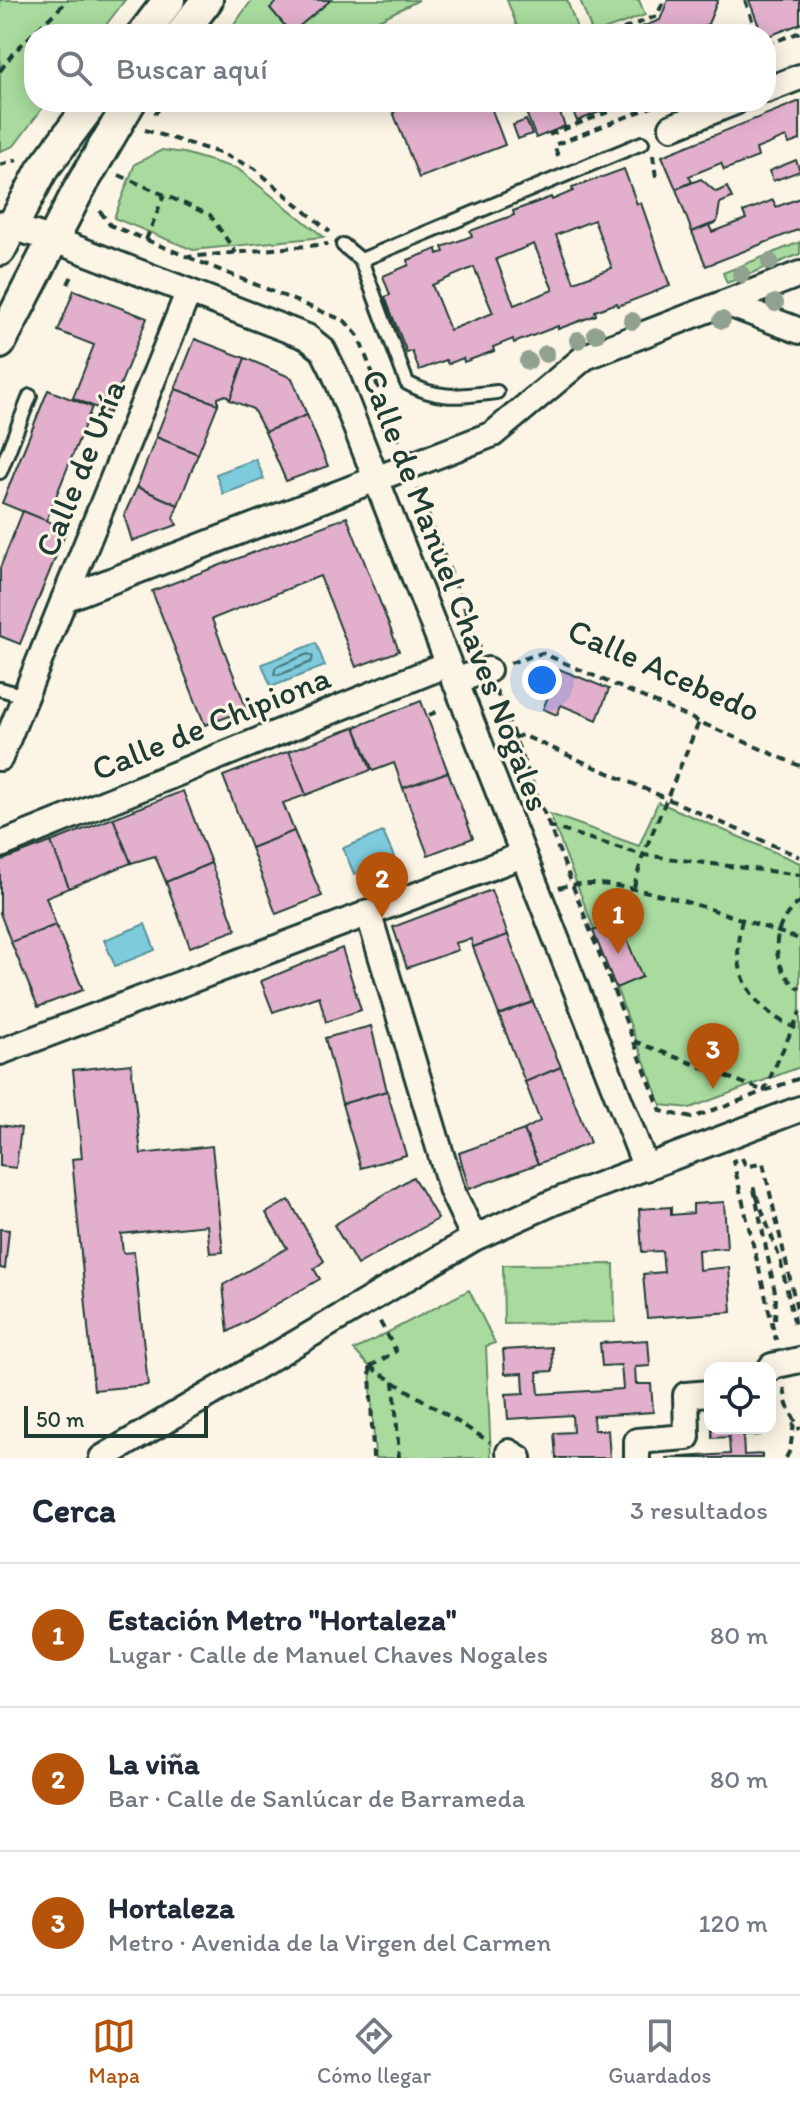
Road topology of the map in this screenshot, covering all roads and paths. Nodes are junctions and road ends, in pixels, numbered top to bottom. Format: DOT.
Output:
graph roads {
  1 [pos="68,0"];
  2 [pos="169,0"];
  3 [pos="207,0"];
  4 [pos="664,0"];
  5 [pos="745,0"];
  6 [pos="43,24"];
  7 [pos="151,24"];
  8 [pos="189,24"];
  9 [pos="636,24"];
  10 [pos="753,24"];
  11 [pos="800,32"];
  12 [pos="776,41"];
  13 [pos="24,42"];
  14 [pos="0,71"];
  15 [pos="800,77"];
  16 [pos="776,86"];
  17 [pos="86,112"];
  18 [pos="124,112"];
  19 [pos="126,112"];
  20 [pos="608,112"];
  21 [pos="638,112"];
  22 [pos="716,112"];
  23 [pos="549,135"];
  24 [pos="668,138"];
  25 [pos="642,143"];
  26 [pos="558,156"];
  27 [pos="119,175"];
  28 [pos="656,178"];
  29 [pos="164,195"];
  30 [pos="100,211"];
  31 [pos="4,233"];
  32 [pos="52,239"];
  33 [pos="146,240"];
  34 [pos="326,244"];
  35 [pos="343,245"];
  36 [pos="236,253"];
  37 [pos="361,260"];
  38 [pos="800,274"];
  39 [pos="188,293"];
  40 [pos="726,303"];
  41 [pos="800,331"];
  42 [pos="0,343"];
  43 [pos="497,392"];
  44 [pos="30,396"];
  45 [pos="0,472"];
  46 [pos="375,480"];
  47 [pos="64,599"];
  48 [pos="488,670"];
  49 [pos="451,672"];
  50 [pos="0,689"];
  51 [pos="25,696"];
  52 [pos="699,722"];
  53 [pos="514,738"];
  54 [pos="0,758"];
  55 [pos="800,766"];
  56 [pos="667,798"];
  57 [pos="547,826"];
  58 [pos="0,845"];
  59 [pos="523,855"];
  60 [pos="643,855"];
  61 [pos="800,857"];
  62 [pos="800,875"];
  63 [pos="634,887"];
  64 [pos="538,896"];
  65 [pos="800,902"];
  66 [pos="368,912"];
  67 [pos="742,920"];
  68 [pos="777,932"];
  69 [pos="800,939"];
  70 [pos="800,989"];
  71 [pos="800,1012"];
  72 [pos="792,1027"];
  73 [pos="800,1030"];
  74 [pos="632,1040"];
  75 [pos="0,1052"];
  76 [pos="800,1078"];
  77 [pos="764,1091"];
  78 [pos="800,1109"];
  79 [pos="734,1134"];
  80 [pos="742,1158"];
  81 [pos="733,1161"];
  82 [pos="646,1168"];
  83 [pos="474,1238"];
  84 [pos="368,1300"];
  85 [pos="800,1322"];
  86 [pos="800,1360"];
  87 [pos="776,1365"];
  88 [pos="370,1367"];
  89 [pos="393,1380"];
  90 [pos="704,1394"];
  91 [pos="794,1421"];
  92 [pos="485,1439"];
  93 [pos="102,1458"];
  94 [pos="373,1458"];
  95 [pos="399,1458"];
  96 [pos="637,1458"];
  97 [pos="786,1458"];
  1 -- 6 [label="path"];
  2 -- 7 [label="street"];
  3 -- 8 [label="street"];
  4 -- 9 [label="path"];
  5 -- 10 [label="path"];
  11 -- 12 [label="path"];
  13 -- 14 [label="path"];
  15 -- 16 [label="street"];
  17 -- 31 [label="street"];
  18 -- 32 [label="street"];
  19 -- 35 [label="path"];
  20 -- 23 [label="path"];
  21 -- 26 [label="path"];
  22 -- 24 [label="street"];
  24 -- 28 [label="path"];
  25 -- 37 [label="lane"];
  27 -- 29 [label="path"];
  29 -- 33 [label="path"];
  29 -- 36 [label="path"];
  30 -- 33 [label="path"];
  31 -- 32 [label="street, Calle de Manuel Chaves Nogales"];
  32 -- 39 [label="street, Calle de Manuel Chaves Nogales"];
  32 -- 42 [label="street"];
  33 -- 36 [label="path"];
  34 -- 36 [label="path"];
  35 -- 37 [label="lane"];
  37 -- 43 [label="lane"];
  38 -- 40 [label="street"];
  39 -- 46 [label="street, Calle de Manuel Chaves Nogales"];
  39 -- 47 [label="street, Calle de Uría"];
  40 -- 41 [label="street"];
  40 -- 46 [label="street"];
  44 -- 45 [label="lane"];
  46 -- 47 [label="street"];
  46 -- 49 [label="street, Calle de Manuel Chaves Nogales"];
  47 -- 51 [label="street, Calle de Uría"];
  48 -- 49 [label="street"];
  48 -- 52 [label="path, Calle Acebedo"];
  49 -- 58 [label="street, Calle de Chipiona"];
  49 -- 59 [label="street, Calle de Manuel Chaves Nogales"];
  50 -- 51 [label="lane"];
  51 -- 54 [label="street, Calle de Uría"];
  52 -- 55 [label="path, Calle Acebedo"];
  52 -- 56 [label="path"];
  53 -- 56 [label="path"];
  56 -- 60 [label="path"];
  56 -- 61 [label="path"];
  57 -- 60 [label="path"];
  59 -- 64 [label="street, Calle de Manuel Chaves Nogales"];
  59 -- 66 [label="street"];
  60 -- 62 [label="path"];
  60 -- 63 [label="path"];
  63 -- 64 [label="path"];
  63 -- 67 [label="path"];
  64 -- 82 [label="street, Calle de Manuel Chaves Nogales"];
  65 -- 68 [label="path"];
  66 -- 75 [label="street"];
  66 -- 83 [label="street"];
  67 -- 68 [label="path"];
  67 -- 72 [label="path"];
  68 -- 69 [label="path"];
  68 -- 70 [label="path"];
  71 -- 72 [label="path"];
  72 -- 73 [label="path"];
  72 -- 77 [label="path"];
  74 -- 77 [label="path"];
  76 -- 77 [label="path"];
  77 -- 79 [label="path"];
  78 -- 79 [label="street"];
  79 -- 82 [label="street"];
  80 -- 85 [label="path"];
  81 -- 85 [label="path"];
  82 -- 83 [label="street"];
  83 -- 84 [label="street"];
  84 -- 88 [label="path"];
  84 -- 93 [label="street"];
  86 -- 87 [label="street"];
  88 -- 89 [label="path"];
  88 -- 94 [label="path"];
  89 -- 92 [label="path"];
  89 -- 95 [label="path"];
  90 -- 96 [label="street"];
  91 -- 97 [label="path"];
}
